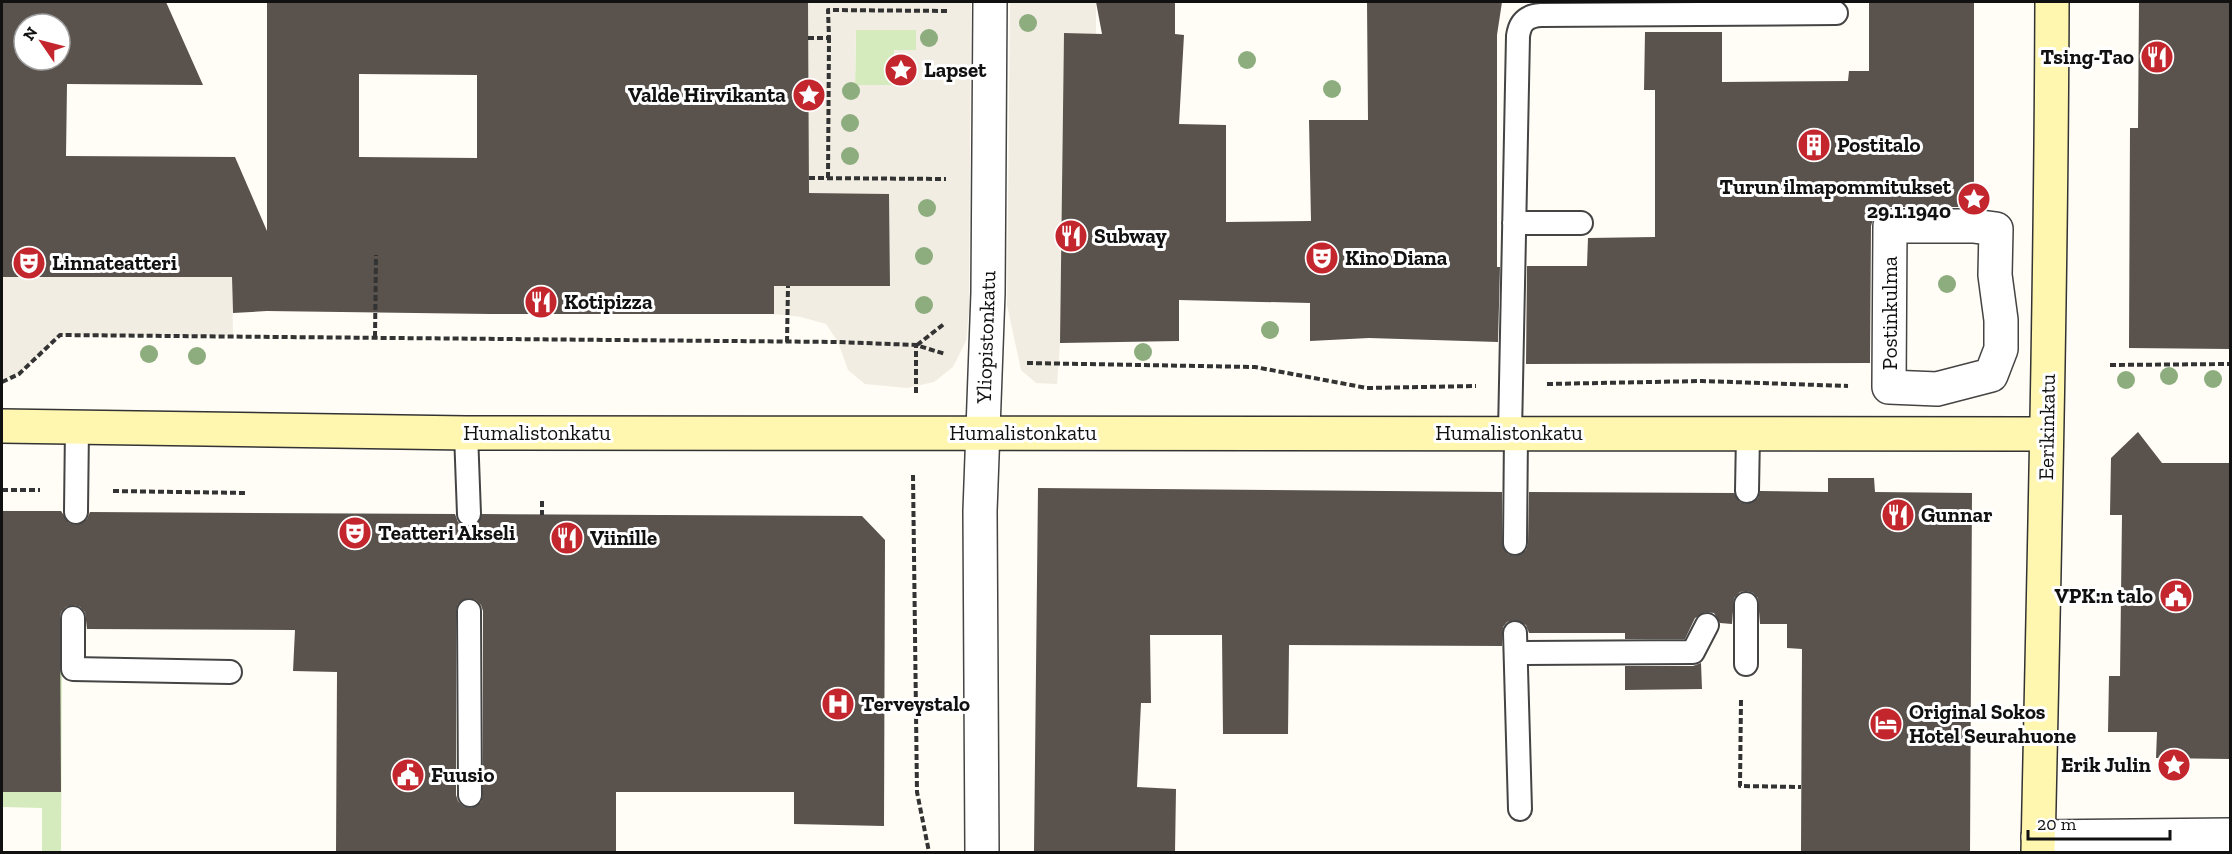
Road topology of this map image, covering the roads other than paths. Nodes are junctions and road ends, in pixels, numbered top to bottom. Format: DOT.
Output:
graph roads {
  1 [pos="990,2"];
  2 [pos="2052,2"];
  3 [pos="1836,13"];
  4 [pos="1514,223"];
  5 [pos="1581,223"];
  6 [pos="1973,226"];
  7 [pos="2,426"];
  8 [pos="77,427"];
  9 [pos="466,433"];
  10 [pos="983,433"];
  11 [pos="1513,433"];
  12 [pos="1748,434"];
  13 [pos="2046,434"];
  14 [pos="1747,491"];
  15 [pos="76,501"];
  16 [pos="469,514"];
  17 [pos="1515,543"];
  18 [pos="1746,604"];
  19 [pos="469,611"];
  20 [pos="73,618"];
  21 [pos="1707,625"];
  22 [pos="1746,664"];
  23 [pos="231,672"];
  24 [pos="470,795"];
  25 [pos="1520,809"];
  26 [pos="2230,835"];
  27 [pos="2038,844"];
  28 [pos="982,852"];
  1 -- 10 [label="street, Yliopistonkatu"];
  2 -- 13 [label="street, Eerikinkatu"];
  3 -- 4 [label="lane"];
  4 -- 5 [label="lane"];
  4 -- 11 [label="lane"];
  6 -- 6 [label="street, Postinkulma"];
  7 -- 8 [label="street, Humalistonkatu"];
  8 -- 9 [label="street, Humalistonkatu"];
  8 -- 15 [label="lane"];
  9 -- 10 [label="street, Humalistonkatu"];
  9 -- 16 [label="lane"];
  10 -- 11 [label="street, Humalistonkatu"];
  10 -- 28 [label="street, Yliopistonkatu"];
  11 -- 12 [label="street, Humalistonkatu"];
  11 -- 17 [label="lane"];
  12 -- 13 [label="street, Humalistonkatu"];
  12 -- 14 [label="lane"];
  13 -- 27 [label="street, Eerikinkatu"];
  18 -- 22 [label="lane"];
  19 -- 24 [label="lane"];
  20 -- 23 [label="lane"];
  21 -- 25 [label="lane"];
  26 -- 27 [label="street"];
}
